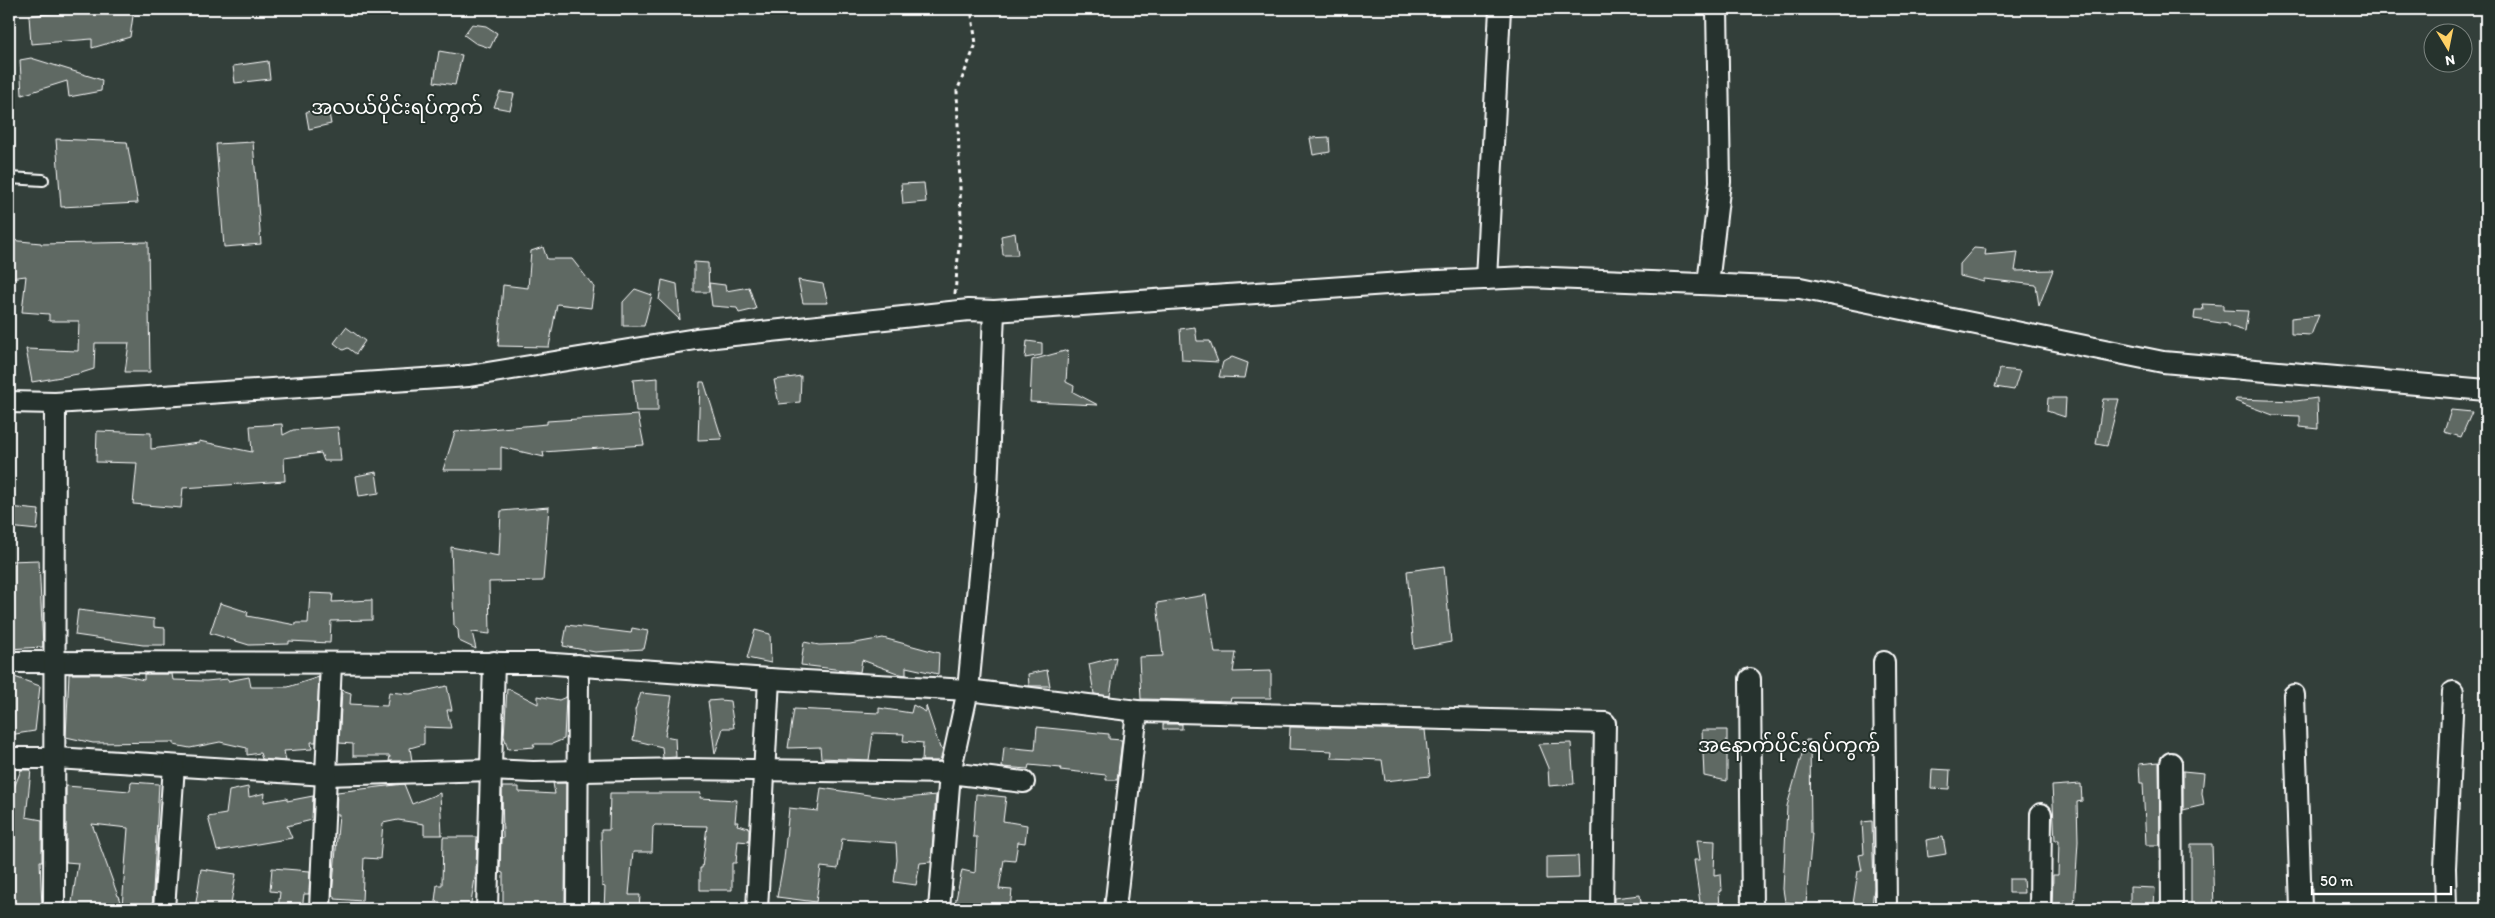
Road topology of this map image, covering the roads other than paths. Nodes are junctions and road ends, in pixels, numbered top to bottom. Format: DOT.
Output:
graph roads {
  1 [pos="1500,9"];
  2 [pos="1717,9"];
  3 [pos="9,178"];
  4 [pos="43,180"];
  5 [pos="1486,279"];
  6 [pos="1708,284"];
  7 [pos="994,311"];
  8 [pos="2486,390"];
  9 [pos="9,402"];
  10 [pos="55,403"];
  11 [pos="9,662"];
  12 [pos="494,662"];
  13 [pos="1884,662"];
  14 [pos="56,663"];
  15 [pos="331,663"];
  16 [pos="578,665"];
  17 [pos="768,679"];
  18 [pos="1750,679"];
  19 [pos="968,690"];
  20 [pos="2453,692"];
  21 [pos="2294,695"];
  22 [pos="1137,711"];
  23 [pos="9,758"];
  24 [pos="56,758"];
  25 [pos="2171,763"];
  26 [pos="174,766"];
  27 [pos="491,770"];
  28 [pos="577,771"];
  29 [pos="764,771"];
  30 [pos="950,773"];
  31 [pos="326,775"];
  32 [pos="1024,782"];
  33 [pos="2041,814"];
  34 [pos="54,909"];
  35 [pos="164,909"];
  36 [pos="320,909"];
  37 [pos="487,909"];
  38 [pos="577,909"];
  39 [pos="757,909"];
  40 [pos="939,909"];
  41 [pos="1115,909"];
  42 [pos="1602,909"];
  43 [pos="1752,909"];
  44 [pos="1886,909"];
  45 [pos="2040,909"];
  46 [pos="2172,909"];
  47 [pos="2301,909"];
  48 [pos="2446,909"];
  1 -- 5 [label="street"];
  2 -- 6 [label="street"];
  3 -- 4 [label="lane"];
  5 -- 6 [label="street"];
  5 -- 7 [label="street"];
  6 -- 8 [label="street"];
  7 -- 10 [label="street"];
  7 -- 19 [label="street"];
  9 -- 10 [label="street"];
  10 -- 14 [label="street"];
  11 -- 14 [label="street"];
  12 -- 15 [label="street"];
  12 -- 16 [label="street"];
  12 -- 27 [label="street"];
  13 -- 44 [label="street"];
  14 -- 15 [label="street"];
  14 -- 24 [label="street"];
  15 -- 31 [label="street"];
  16 -- 17 [label="street"];
  16 -- 28 [label="street"];
  17 -- 19 [label="street"];
  17 -- 29 [label="street"];
  18 -- 43 [label="street"];
  19 -- 22 [label="street"];
  19 -- 30 [label="street"];
  20 -- 48 [label="street"];
  21 -- 47 [label="street"];
  22 -- 41 [label="street"];
  22 -- 42 [label="street"];
  23 -- 24 [label="street"];
  24 -- 26 [label="street"];
  24 -- 34 [label="street"];
  25 -- 46 [label="street"];
  26 -- 31 [label="street"];
  26 -- 35 [label="street"];
  27 -- 28 [label="street"];
  27 -- 31 [label="street"];
  27 -- 37 [label="street"];
  28 -- 29 [label="street"];
  28 -- 38 [label="street"];
  29 -- 30 [label="street"];
  29 -- 39 [label="street"];
  30 -- 32 [label="street"];
  30 -- 40 [label="street"];
  31 -- 36 [label="street"];
  33 -- 45 [label="street"];
}
